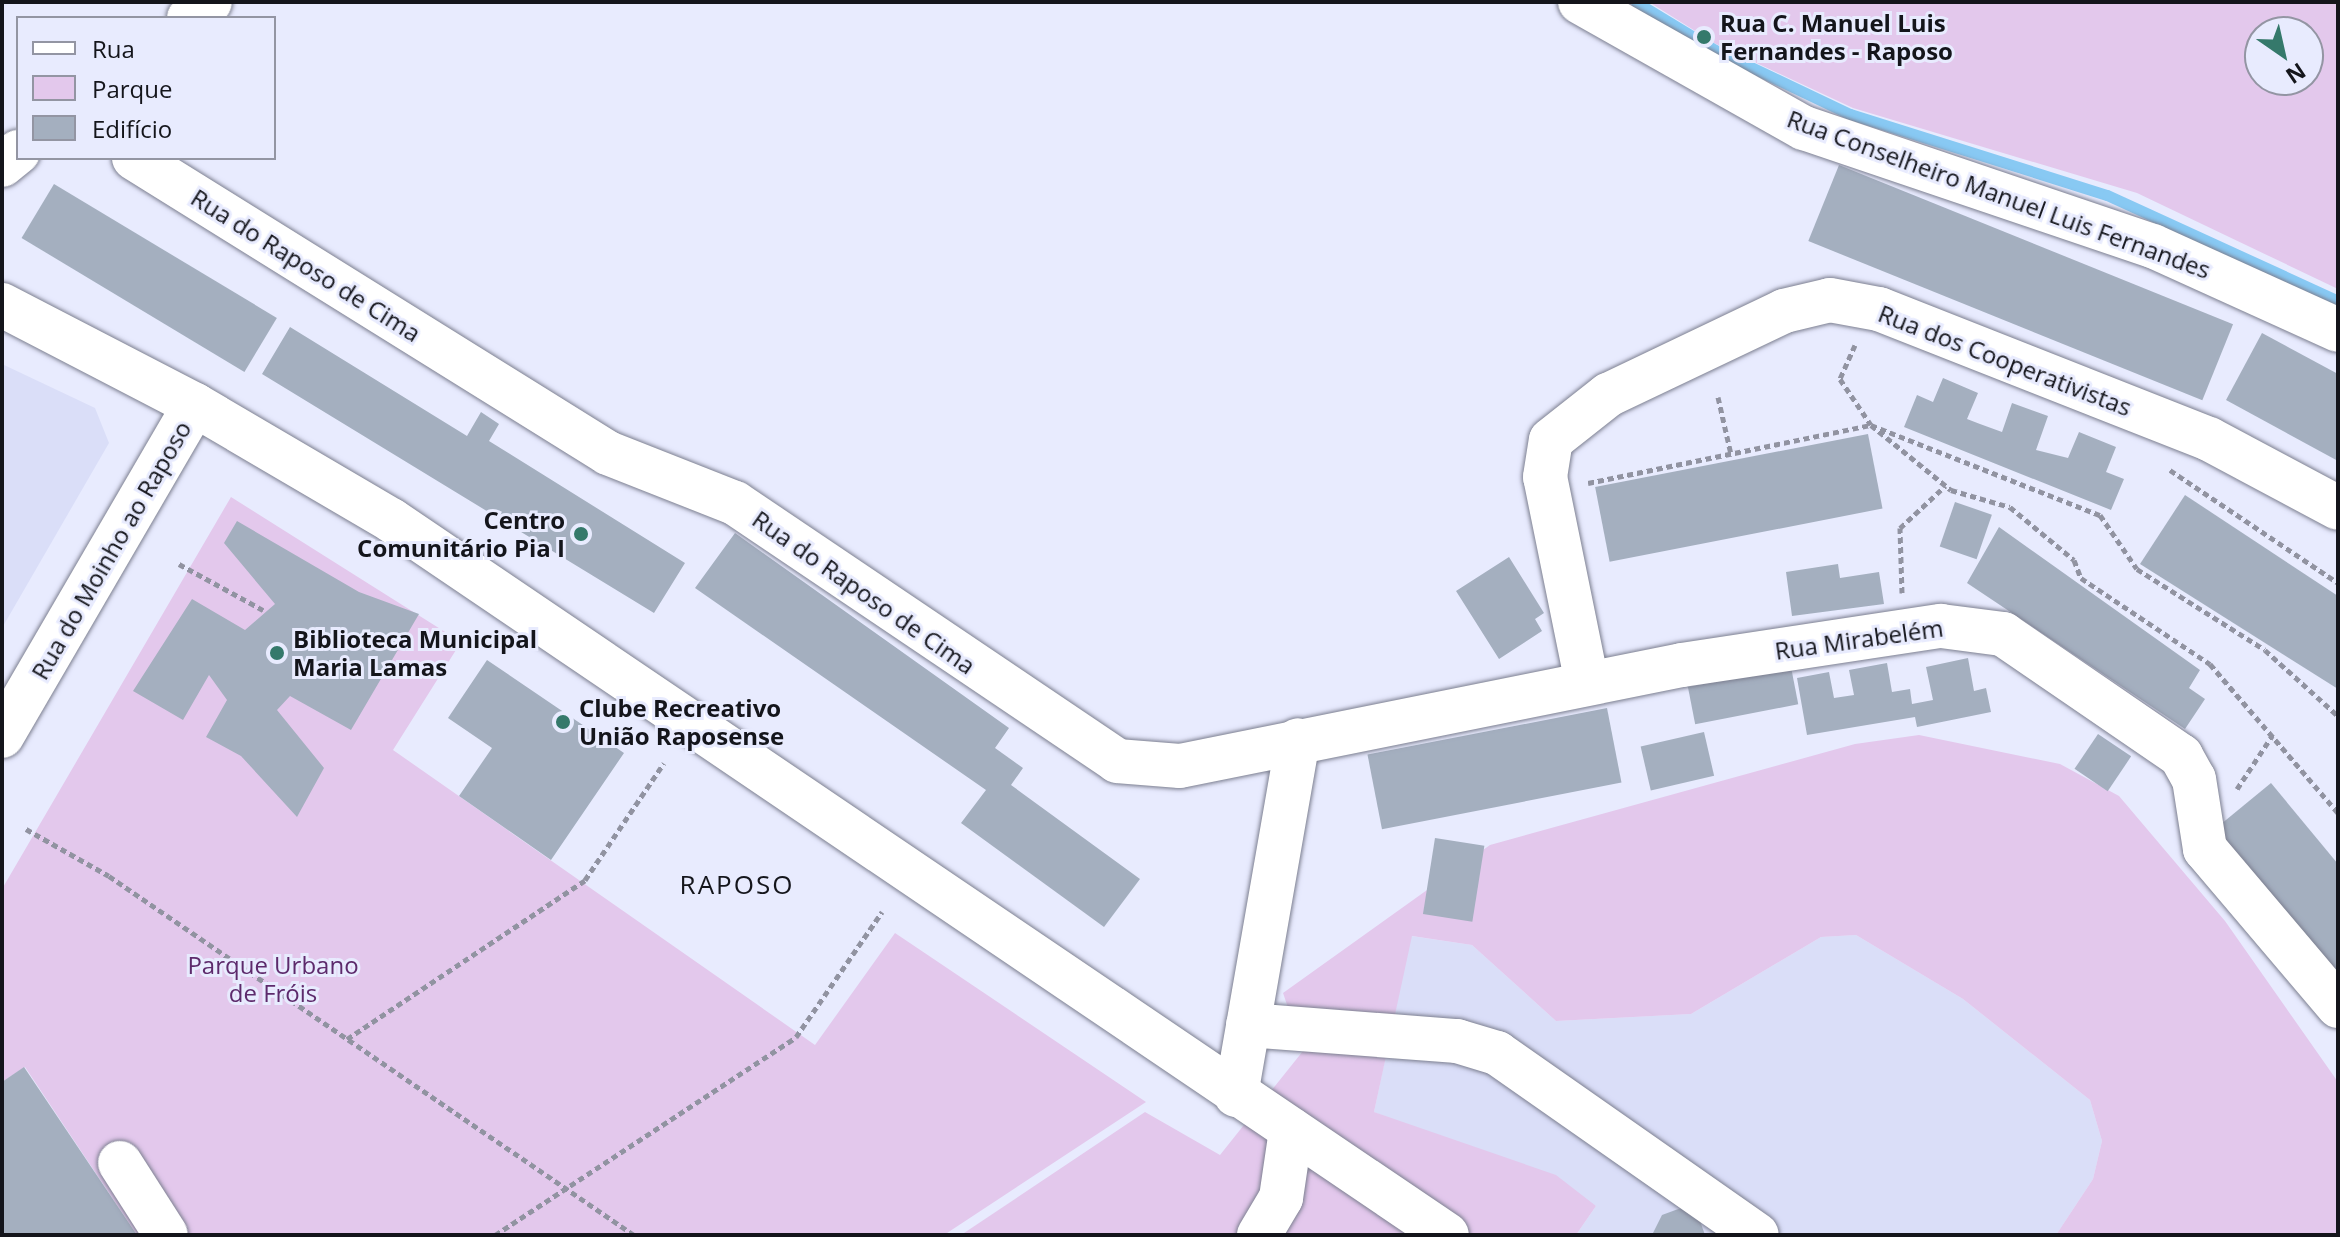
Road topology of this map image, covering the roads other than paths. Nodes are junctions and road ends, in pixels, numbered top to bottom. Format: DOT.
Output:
graph roads {
  1 [pos="210,2"];
  2 [pos="1580,2"];
  3 [pos="192,16"];
  4 [pos="137,160"];
  5 [pos="2,305"];
  6 [pos="2338,330"];
  7 [pos="195,405"];
  8 [pos="2338,508"];
  9 [pos="1587,683"];
  10 [pos="2,736"];
  11 [pos="1298,740"];
  12 [pos="2338,1006"];
  13 [pos="1248,1025"];
  14 [pos="1236,1095"];
  15 [pos="1291,1130"];
  16 [pos="120,1163"];
  17 [pos="166,1235"];
  18 [pos="1259,1235"];
  19 [pos="1447,1235"];
  20 [pos="1757,1235"];
  1 -- 3 [label="street"];
  2 -- 6 [label="street, Rua Conselheiro Manuel Luis Fernandes"];
  4 -- 11 [label="street, Rua do Raposo de Cima"];
  5 -- 7 [label="street"];
  7 -- 10 [label="street, Rua do Moinho ao Raposo"];
  7 -- 14 [label="street"];
  8 -- 9 [label="street, Rua dos Cooperativistas"];
  9 -- 11 [label="street, Rua Mirabelém"];
  9 -- 12 [label="street, Rua Mirabelém"];
  11 -- 13 [label="street"];
  13 -- 14 [label="street"];
  13 -- 20 [label="street"];
  14 -- 15 [label="street"];
  15 -- 18 [label="street"];
  15 -- 19 [label="street"];
  16 -- 17 [label="street"];
}
